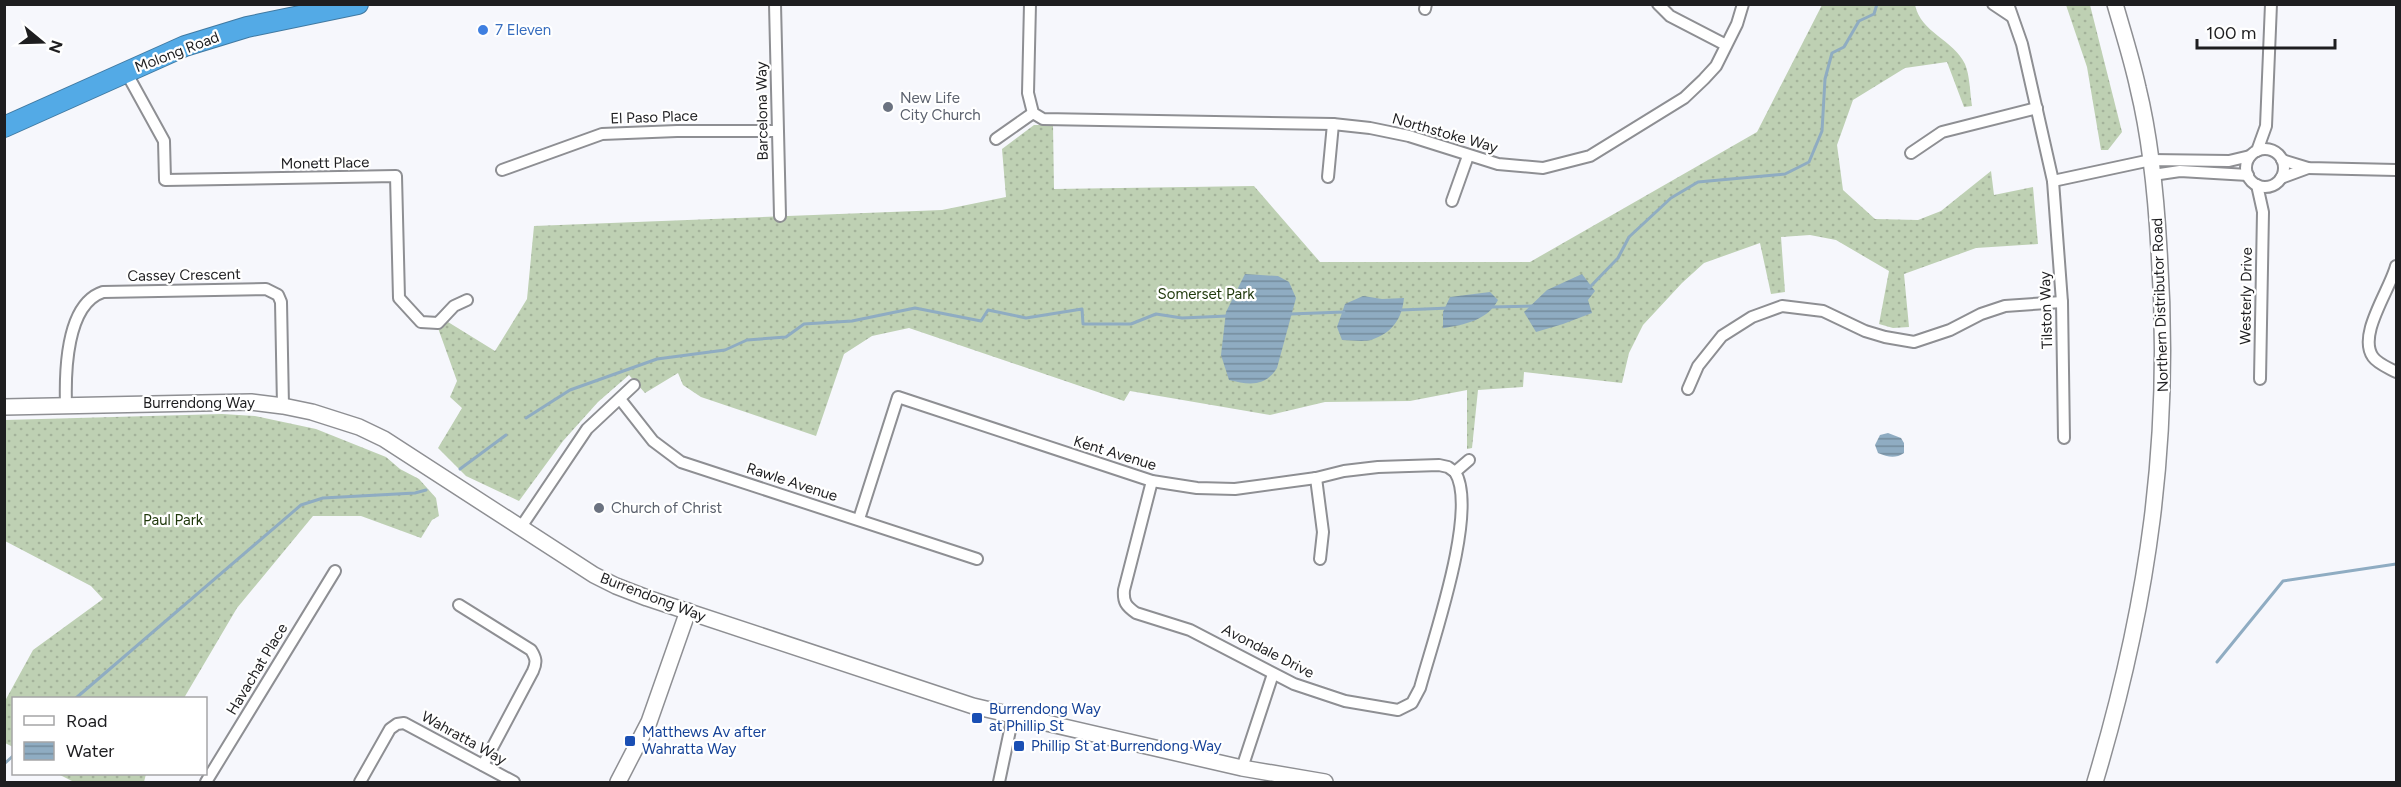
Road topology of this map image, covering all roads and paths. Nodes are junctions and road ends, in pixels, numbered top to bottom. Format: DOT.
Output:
graph roads {
  1 [pos="358,4"];
  2 [pos="775,4"];
  3 [pos="1030,4"];
  4 [pos="1658,4"];
  5 [pos="1743,4"];
  6 [pos="1993,4"];
  7 [pos="2008,4"];
  8 [pos="2115,4"];
  9 [pos="2271,4"];
  10 [pos="2012,16"];
  11 [pos="1726,45"];
  12 [pos="126,72"];
  13 [pos="2037,108"];
  14 [pos="1033,113"];
  15 [pos="1333,124"];
  16 [pos="2266,126"];
  17 [pos="4,127"];
  18 [pos="777,131"];
  19 [pos="996,139"];
  20 [pos="2274,151"];
  21 [pos="1911,153"];
  22 [pos="2254,153"];
  23 [pos="1468,156"];
  24 [pos="2283,160"];
  25 [pos="2152,168"];
  26 [pos="2308,168"];
  27 [pos="502,170"];
  28 [pos="2397,170"];
  29 [pos="2248,175"];
  30 [pos="1328,177"];
  31 [pos="2053,181"];
  32 [pos="2277,182"];
  33 [pos="2257,185"];
  34 [pos="1452,201"];
  35 [pos="2263,212"];
  36 [pos="780,216"];
  37 [pos="2397,266"];
  38 [pos="467,300"];
  39 [pos="2062,302"];
  40 [pos="2397,372"];
  41 [pos="2260,379"];
  42 [pos="634,385"];
  43 [pos="1688,389"];
  44 [pos="620,399"];
  45 [pos="66,405"];
  46 [pos="283,406"];
  47 [pos="4,407"];
  48 [pos="2064,438"];
  49 [pos="1470,460"];
  50 [pos="1455,472"];
  51 [pos="1316,478"];
  52 [pos="1152,481"];
  53 [pos="859,519"];
  54 [pos="521,527"];
  55 [pos="977,559"];
  56 [pos="1320,559"];
  57 [pos="335,571"];
  58 [pos="459,605"];
  59 [pos="688,611"];
  60 [pos="1273,674"];
  61 [pos="1013,716"];
  62 [pos="483,765"];
  63 [pos="1242,768"];
  64 [pos="206,783"];
  65 [pos="360,783"];
  66 [pos="514,783"];
  67 [pos="618,783"];
  68 [pos="999,783"];
  69 [pos="1325,783"];
  70 [pos="2095,783"];
  1 -- 12 [label="highway, Molong Road"];
  2 -- 18 [label="street, Barcelona Way"];
  3 -- 14 [label="street"];
  4 -- 11 [label="street"];
  5 -- 11 [label="street, Northstoke Way"];
  6 -- 10 [label="street"];
  7 -- 10 [label="street, Tilston Way"];
  8 -- 25 [label="main road, Northern Distributor Road"];
  9 -- 16 [label="street"];
  10 -- 13 [label="street, Tilston Way"];
  11 -- 23 [label="street, Northstoke Way"];
  12 -- 17 [label="highway, Molong Road"];
  12 -- 38 [label="street, Monett Place"];
  13 -- 21 [label="street"];
  13 -- 31 [label="street, Tilston Way"];
  14 -- 15 [label="street, Northstoke Way"];
  14 -- 19 [label="street"];
  15 -- 23 [label="street, Northstoke Way"];
  15 -- 30 [label="street"];
  16 -- 20 [label="street"];
  16 -- 22 [label="street"];
  18 -- 27 [label="street, El Paso Place"];
  18 -- 36 [label="street, Barcelona Way"];
  20 -- 22 [label="street"];
  20 -- 24 [label="street"];
  22 -- 25 [label="street"];
  22 -- 29 [label="street"];
  23 -- 34 [label="street"];
  24 -- 26 [label="street"];
  24 -- 32 [label="street"];
  25 -- 29 [label="street"];
  25 -- 31 [label="street"];
  25 -- 70 [label="main road, Northern Distributor Road"];
  26 -- 28 [label="street"];
  26 -- 32 [label="street"];
  29 -- 33 [label="street"];
  31 -- 39 [label="street, Tilston Way"];
  32 -- 33 [label="street"];
  32 -- 35 [label="street, Westerly Drive"];
  33 -- 35 [label="street, Westerly Drive"];
  35 -- 41 [label="street, Westerly Drive"];
  37 -- 40 [label="street"];
  39 -- 43 [label="street"];
  39 -- 48 [label="street, Tilston Way"];
  42 -- 44 [label="street"];
  44 -- 53 [label="street, Rawle Avenue"];
  44 -- 54 [label="street"];
  45 -- 46 [label="main road, Burrendong Way"];
  45 -- 46 [label="street, Cassey Crescent"];
  45 -- 47 [label="main road, Burrendong Way"];
  46 -- 54 [label="main road, Burrendong Way"];
  49 -- 50 [label="street"];
  50 -- 51 [label="street, Kent Avenue"];
  50 -- 60 [label="street, Avondale Drive"];
  51 -- 52 [label="street, Kent Avenue"];
  51 -- 56 [label="street"];
  52 -- 53 [label="street, Kent Avenue"];
  52 -- 60 [label="street, Avondale Drive"];
  53 -- 55 [label="street, Rawle Avenue"];
  54 -- 59 [label="main road, Burrendong Way"];
  57 -- 64 [label="street, Havachat Place"];
  58 -- 62 [label="street"];
  59 -- 61 [label="main road, Burrendong Way"];
  59 -- 67 [label="main road"];
  60 -- 63 [label="street"];
  61 -- 63 [label="main road, Burrendong Way"];
  61 -- 68 [label="street"];
  62 -- 65 [label="street, Wahratta Way"];
  62 -- 66 [label="street, Wahratta Way"];
  63 -- 69 [label="main road, Burrendong Way"];
}
